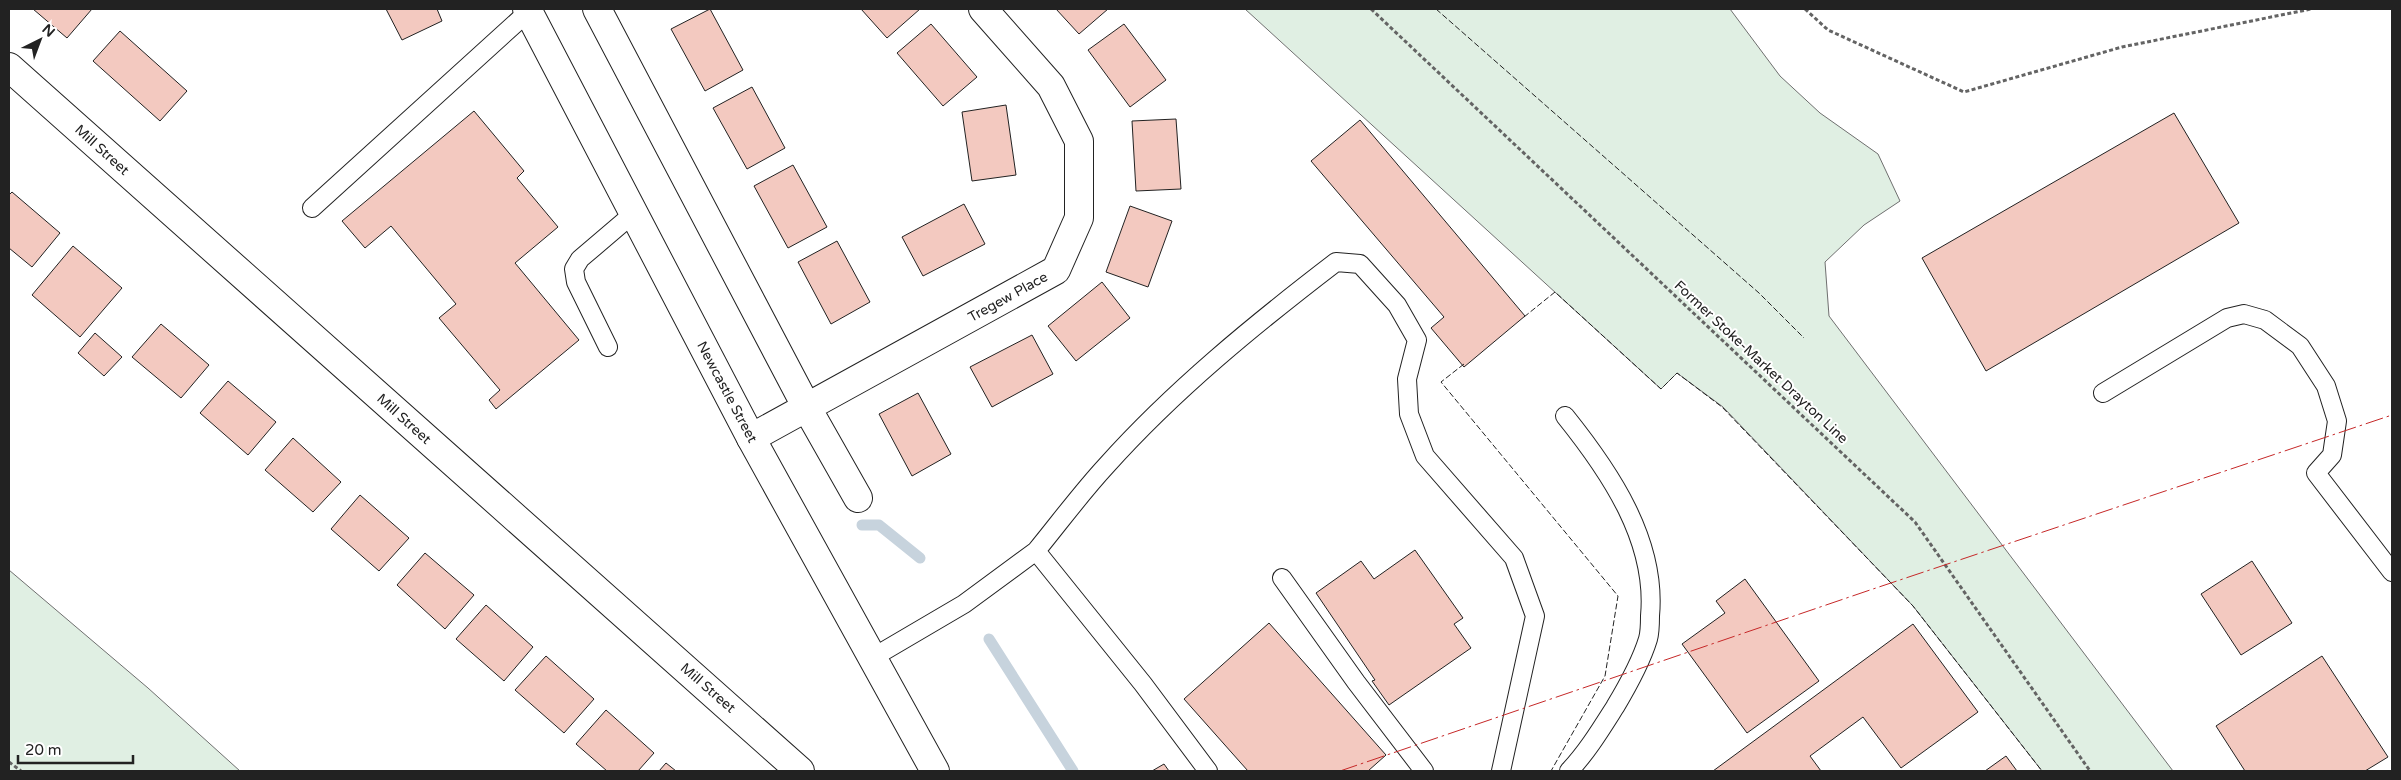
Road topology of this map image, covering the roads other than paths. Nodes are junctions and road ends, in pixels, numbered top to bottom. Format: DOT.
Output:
graph roads {
  1 [pos="596,9"];
  2 [pos="983,9"];
  3 [pos="528,10"];
  4 [pos="9,67"];
  5 [pos="312,208"];
  6 [pos="634,213"];
  7 [pos="608,347"];
  8 [pos="2103,393"];
  9 [pos="807,408"];
  10 [pos="1565,416"];
  11 [pos="751,438"];
  12 [pos="858,498"];
  13 [pos="1036,551"];
  14 [pos="2392,572"];
  15 [pos="1282,578"];
  16 [pos="872,658"];
  17 [pos="800,771"];
  18 [pos="935,771"];
  19 [pos="1208,771"];
  20 [pos="1424,771"];
  21 [pos="1501,771"];
  22 [pos="1569,771"];
  1 -- 9 [label="street"];
  2 -- 9 [label="street, Tregew Place"];
  3 -- 5 [label="lane"];
  3 -- 6 [label="street, Newcastle Street"];
  4 -- 17 [label="street, Mill Street"];
  6 -- 7 [label="lane"];
  6 -- 11 [label="street, Newcastle Street"];
  8 -- 14 [label="lane"];
  9 -- 11 [label="street, Tregew Place"];
  9 -- 12 [label="street"];
  10 -- 22 [label="lane"];
  11 -- 16 [label="street, Newcastle Street"];
  13 -- 16 [label="lane"];
  13 -- 19 [label="lane"];
  13 -- 21 [label="lane"];
  15 -- 20 [label="lane"];
  16 -- 18 [label="street, Newcastle Street"];
}
